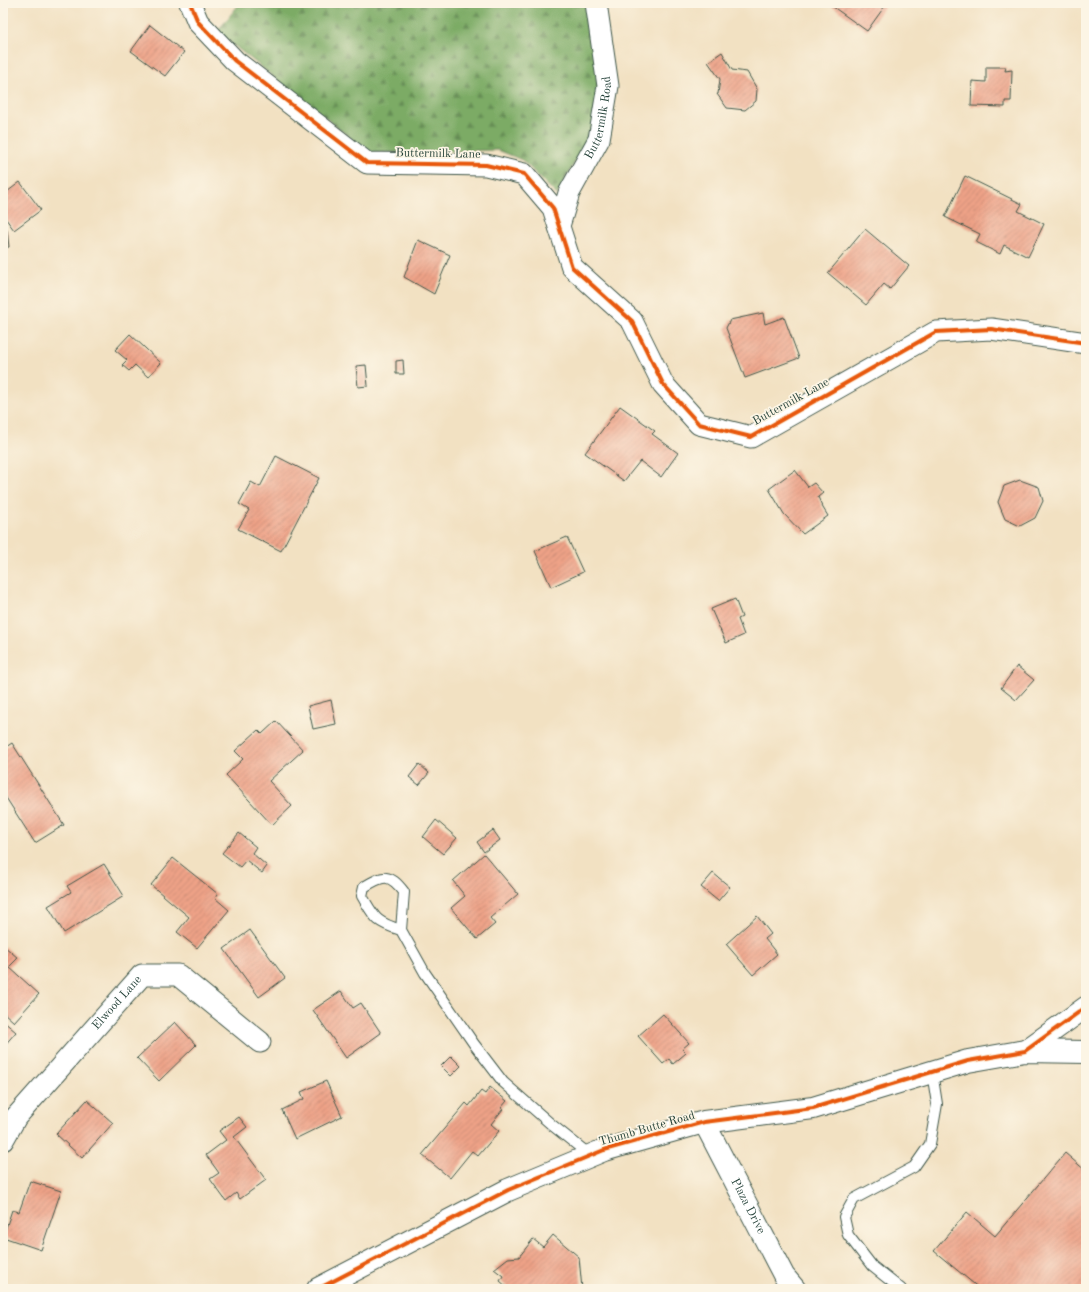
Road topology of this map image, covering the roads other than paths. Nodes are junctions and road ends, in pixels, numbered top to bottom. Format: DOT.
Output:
graph roads {
  1 [pos="190,3"];
  2 [pos="596,3"];
  3 [pos="559,226"];
  4 [pos="1086,343"];
  5 [pos="400,930"];
  6 [pos="1086,1006"];
  7 [pos="260,1042"];
  8 [pos="1025,1051"];
  9 [pos="1086,1052"];
  10 [pos="932,1072"];
  11 [pos="704,1122"];
  12 [pos="3,1140"];
  13 [pos="591,1156"];
  14 [pos="318,1289"];
  15 [pos="795,1289"];
  16 [pos="901,1289"];
  1 -- 3 [label="street, Buttermilk Lane"];
  2 -- 3 [label="street, Buttermilk Road"];
  3 -- 4 [label="street, Buttermilk Lane"];
  5 -- 5 [label="lane"];
  5 -- 13 [label="lane"];
  6 -- 8 [label="street, Thumb Butte Road"];
  7 -- 12 [label="street, Elwood Lane"];
  8 -- 9 [label="street"];
  8 -- 10 [label="street, Thumb Butte Road"];
  10 -- 11 [label="street, Thumb Butte Road"];
  10 -- 16 [label="lane"];
  11 -- 13 [label="street, Thumb Butte Road"];
  11 -- 15 [label="street, Plaza Drive"];
  13 -- 14 [label="street, Thumb Butte Road"];
}
